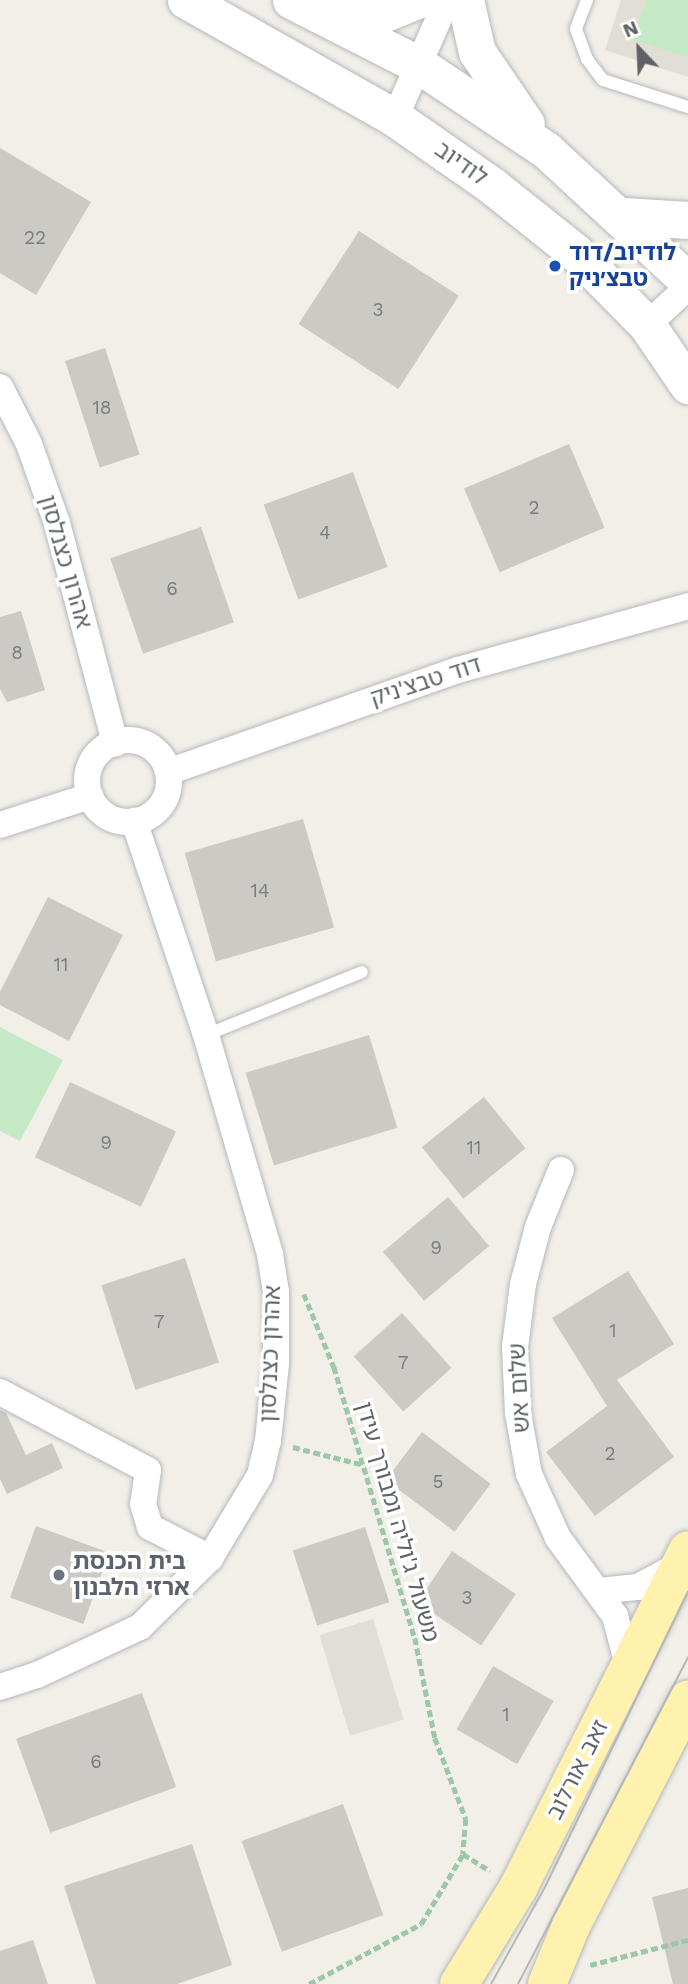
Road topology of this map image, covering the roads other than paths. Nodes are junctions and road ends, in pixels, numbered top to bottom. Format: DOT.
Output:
graph roads {
  1 [pos="186,0"];
  2 [pos="417,0"];
  3 [pos="447,0"];
  4 [pos="465,0"];
  5 [pos="587,0"];
  6 [pos="304,7"];
  7 [pos="419,65"];
  8 [pos="688,107"];
  9 [pos="396,118"];
  10 [pos="545,150"];
  11 [pos="623,216"];
  12 [pos="688,220"];
  13 [pos="688,281"];
  14 [pos="688,287"];
  15 [pos="647,325"];
  16 [pos="688,385"];
  17 [pos="0,387"];
  18 [pos="688,606"];
  19 [pos="115,743"];
  20 [pos="168,772"];
  21 [pos="90,796"];
  22 [pos="134,821"];
  23 [pos="0,825"];
  24 [pos="362,972"];
  25 [pos="206,1035"];
  26 [pos="561,1170"];
  27 [pos="0,1392"];
  28 [pos="685,1556"];
  29 [pos="210,1558"];
  30 [pos="599,1591"];
  31 [pos="629,1669"];
  32 [pos="0,1687"];
  33 [pos="688,1699"];
  34 [pos="549,1980"];
  35 [pos="459,1984"];
  1 -- 9 [label="main road, לודיוב"];
  2 -- 6 [label="main road"];
  3 -- 7 [label="street"];
  4 -- 10 [label="main road"];
  5 -- 8 [label="lane"];
  6 -- 7 [label="main road"];
  7 -- 9 [label="street"];
  7 -- 10 [label="main road"];
  9 -- 15 [label="main road, לודיוב"];
  10 -- 11 [label="main road"];
  11 -- 12 [label="main road"];
  11 -- 13 [label="main road"];
  14 -- 15 [label="street"];
  15 -- 16 [label="main road, לודיוב"];
  17 -- 19 [label="street, אהרון כצנלסון"];
  18 -- 20 [label="street, דוד טבצ'ניק"];
  19 -- 20 [label="street"];
  19 -- 21 [label="street"];
  20 -- 22 [label="street"];
  21 -- 22 [label="street"];
  21 -- 23 [label="street"];
  22 -- 25 [label="street, אהרון כצנלסון"];
  24 -- 25 [label="lane"];
  25 -- 29 [label="street, אהרון כצנלסון"];
  26 -- 30 [label="street, שלום אש"];
  27 -- 29 [label="street"];
  28 -- 30 [label="street"];
  28 -- 31 [label="main road, זאב אורלוב"];
  29 -- 32 [label="street, אהרון כצנלסון"];
  30 -- 31 [label="street, שלום אש"];
  31 -- 35 [label="main road, זאב אורלוב"];
  33 -- 34 [label="main road"];
}
